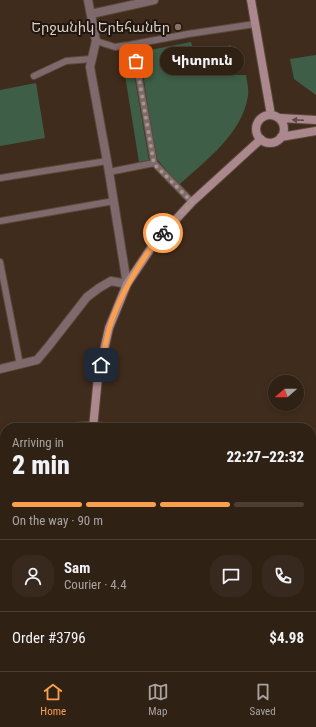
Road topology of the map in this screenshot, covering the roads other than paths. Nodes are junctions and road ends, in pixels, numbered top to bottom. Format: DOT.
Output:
graph roads {
  1 [pos="88,0"];
  2 [pos="154,0"];
  3 [pos="251,0"];
  4 [pos="91,14"];
  5 [pos="255,24"];
  6 [pos="96,41"];
  7 [pos="92,59"];
  8 [pos="136,61"];
  9 [pos="34,76"];
  10 [pos="271,115"];
  11 [pos="280,118"];
  12 [pos="316,120"];
  13 [pos="316,132"];
  14 [pos="281,137"];
  15 [pos="261,139"];
  16 [pos="107,161"];
  17 [pos="154,164"];
  18 [pos="109,172"];
  19 [pos="0,178"];
  20 [pos="114,201"];
  21 [pos="192,202"];
  22 [pos="0,221"];
  23 [pos="0,262"];
  24 [pos="127,284"];
  25 [pos="20,365"];
  26 [pos="0,369"];
  27 [pos="93,423"];
  1 -- 4 [label="street"];
  2 -- 4 [label="street"];
  3 -- 5 [label="main road"];
  4 -- 6 [label="street"];
  5 -- 6 [label="lane"];
  5 -- 10 [label="main road"];
  6 -- 7 [label="street"];
  7 -- 9 [label="lane"];
  7 -- 16 [label="street"];
  8 -- 17 [label="lane"];
  10 -- 11 [label="main road"];
  10 -- 15 [label="main road"];
  12 -- 11 [label="main road, one-way"];
  11 -- 14 [label="main road"];
  13 -- 14 [label="main road"];
  14 -- 15 [label="main road"];
  15 -- 21 [label="main road"];
  16 -- 18 [label="street"];
  16 -- 19 [label="lane"];
  17 -- 18 [label="lane"];
  17 -- 21 [label="lane"];
  18 -- 20 [label="street"];
  20 -- 22 [label="lane"];
  20 -- 24 [label="street"];
  21 -- 24 [label="main road"];
  23 -- 25 [label="lane"];
  24 -- 25 [label="street"];
  24 -- 27 [label="main road"];
  25 -- 26 [label="street"];
}
